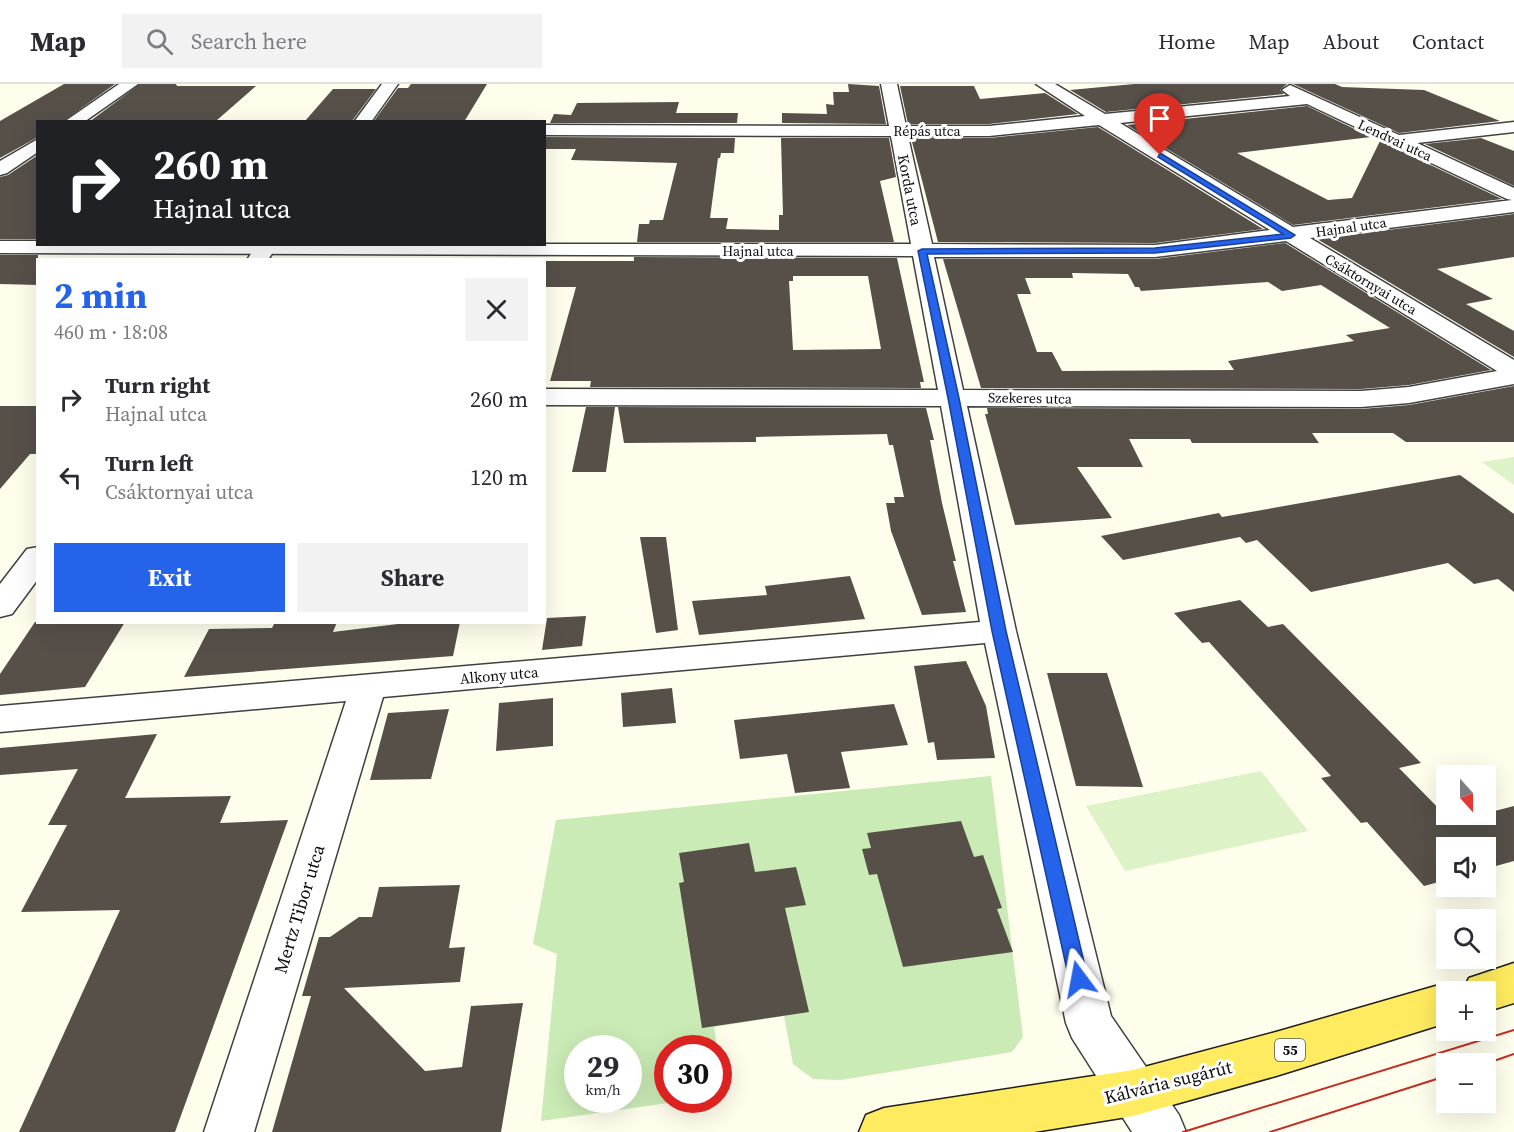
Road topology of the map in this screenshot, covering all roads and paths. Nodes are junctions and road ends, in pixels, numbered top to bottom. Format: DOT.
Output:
graph roads {
  1 [pos="130,84"];
  2 [pos="390,84"];
  3 [pos="889,84"];
  4 [pos="1044,84"];
  5 [pos="1277,84"];
  6 [pos="1309,99"];
  7 [pos="75,120"];
  8 [pos="363,120"];
  9 [pos="1104,121"];
  10 [pos="1514,126"];
  11 [pos="546,130"];
  12 [pos="899,131"];
  13 [pos="1397,140"];
  14 [pos="36,145"];
  15 [pos="0,169"];
  16 [pos="1514,195"];
  17 [pos="1514,206"];
  18 [pos="1291,235"];
  19 [pos="0,247"];
  20 [pos="264,251"];
  21 [pos="922,251"];
  22 [pos="1514,371"];
  23 [pos="1514,376"];
  24 [pos="546,397"];
  25 [pos="954,398"];
  26 [pos="36,559"];
  27 [pos="0,607"];
  28 [pos="999,631"];
  29 [pos="369,686"];
  30 [pos="0,719"];
  31 [pos="1514,983"];
  32 [pos="1496,989"];
  33 [pos="1436,1006"];
  34 [pos="1133,1093"];
  35 [pos="229,1132"];
  36 [pos="885,1132"];
  37 [pos="1161,1132"];
  1 -- 7 [label="street"];
  2 -- 8 [label="street"];
  3 -- 12 [label="street, Korda utca"];
  4 -- 9 [label="street, Csáktornyai utca"];
  5 -- 6 [label="street, Lendvai utca"];
  6 -- 9 [label="street, Répás utca"];
  6 -- 13 [label="street, Lendvai utca"];
  9 -- 12 [label="street, Répás utca"];
  9 -- 18 [label="street, Csáktornyai utca"];
  10 -- 13 [label="street"];
  11 -- 12 [label="street, Répás utca"];
  12 -- 21 [label="street, Korda utca"];
  13 -- 16 [label="street, Lendvai utca"];
  14 -- 15 [label="street"];
  17 -- 18 [label="street, Hajnal utca"];
  18 -- 21 [label="street, Hajnal utca"];
  18 -- 22 [label="street, Csáktornyai utca"];
  19 -- 20 [label="street, Hajnal utca"];
  20 -- 21 [label="street, Hajnal utca"];
  21 -- 25 [label="street, Korda utca"];
  23 -- 25 [label="street, Szekeres utca"];
  24 -- 25 [label="street, Szekeres utca"];
  25 -- 28 [label="street, Korda utca"];
  26 -- 27 [label="street"];
  28 -- 29 [label="street, Alkony utca"];
  28 -- 34 [label="street, Korda utca"];
  29 -- 30 [label="street, Alkony utca"];
  29 -- 35 [label="street, Mertz Tibor utca"];
  31 -- 32 [label="main road"];
  33 -- 34 [label="main road, Kálvária sugárút / 55"];
  34 -- 36 [label="main road, Kálvária sugárút / 55"];
  34 -- 37 [label="street, Korda utca"];
}
